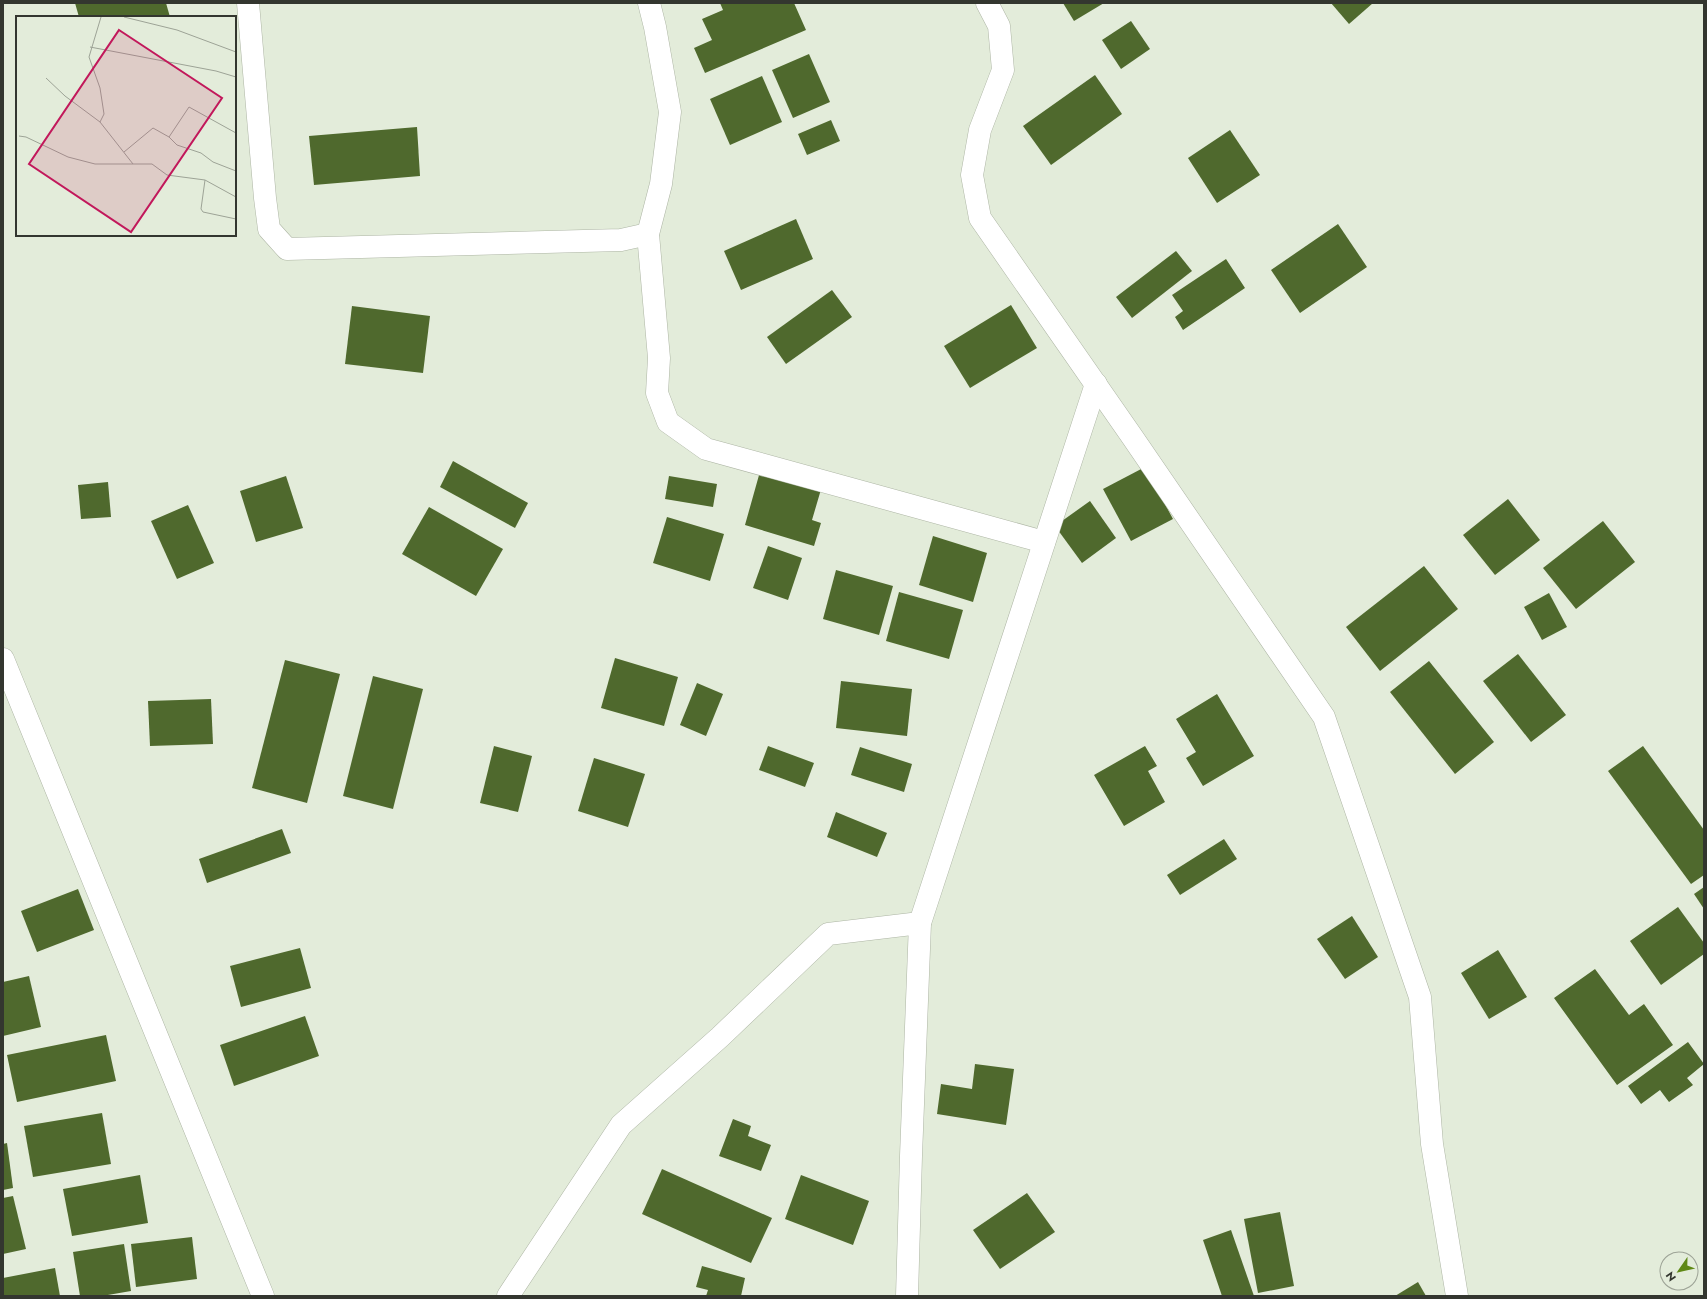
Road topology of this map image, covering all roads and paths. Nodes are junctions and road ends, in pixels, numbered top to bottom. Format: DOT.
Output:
graph roads {
  1 [pos="248,3"];
  2 [pos="649,3"];
  3 [pos="987,3"];
  4 [pos="648,234"];
  5 [pos="1096,384"];
  6 [pos="1044,542"];
  7 [pos="3,659"];
  8 [pos="920,923"];
  9 [pos="263,1296"];
  10 [pos="508,1296"];
  11 [pos="907,1296"];
  12 [pos="1457,1296"];
  1 -- 4 [label="street"];
  2 -- 4 [label="street"];
  3 -- 5 [label="street"];
  4 -- 6 [label="street"];
  5 -- 6 [label="street"];
  5 -- 12 [label="street"];
  6 -- 8 [label="street"];
  7 -- 9 [label="street"];
  8 -- 10 [label="street"];
  8 -- 11 [label="street"];
}
